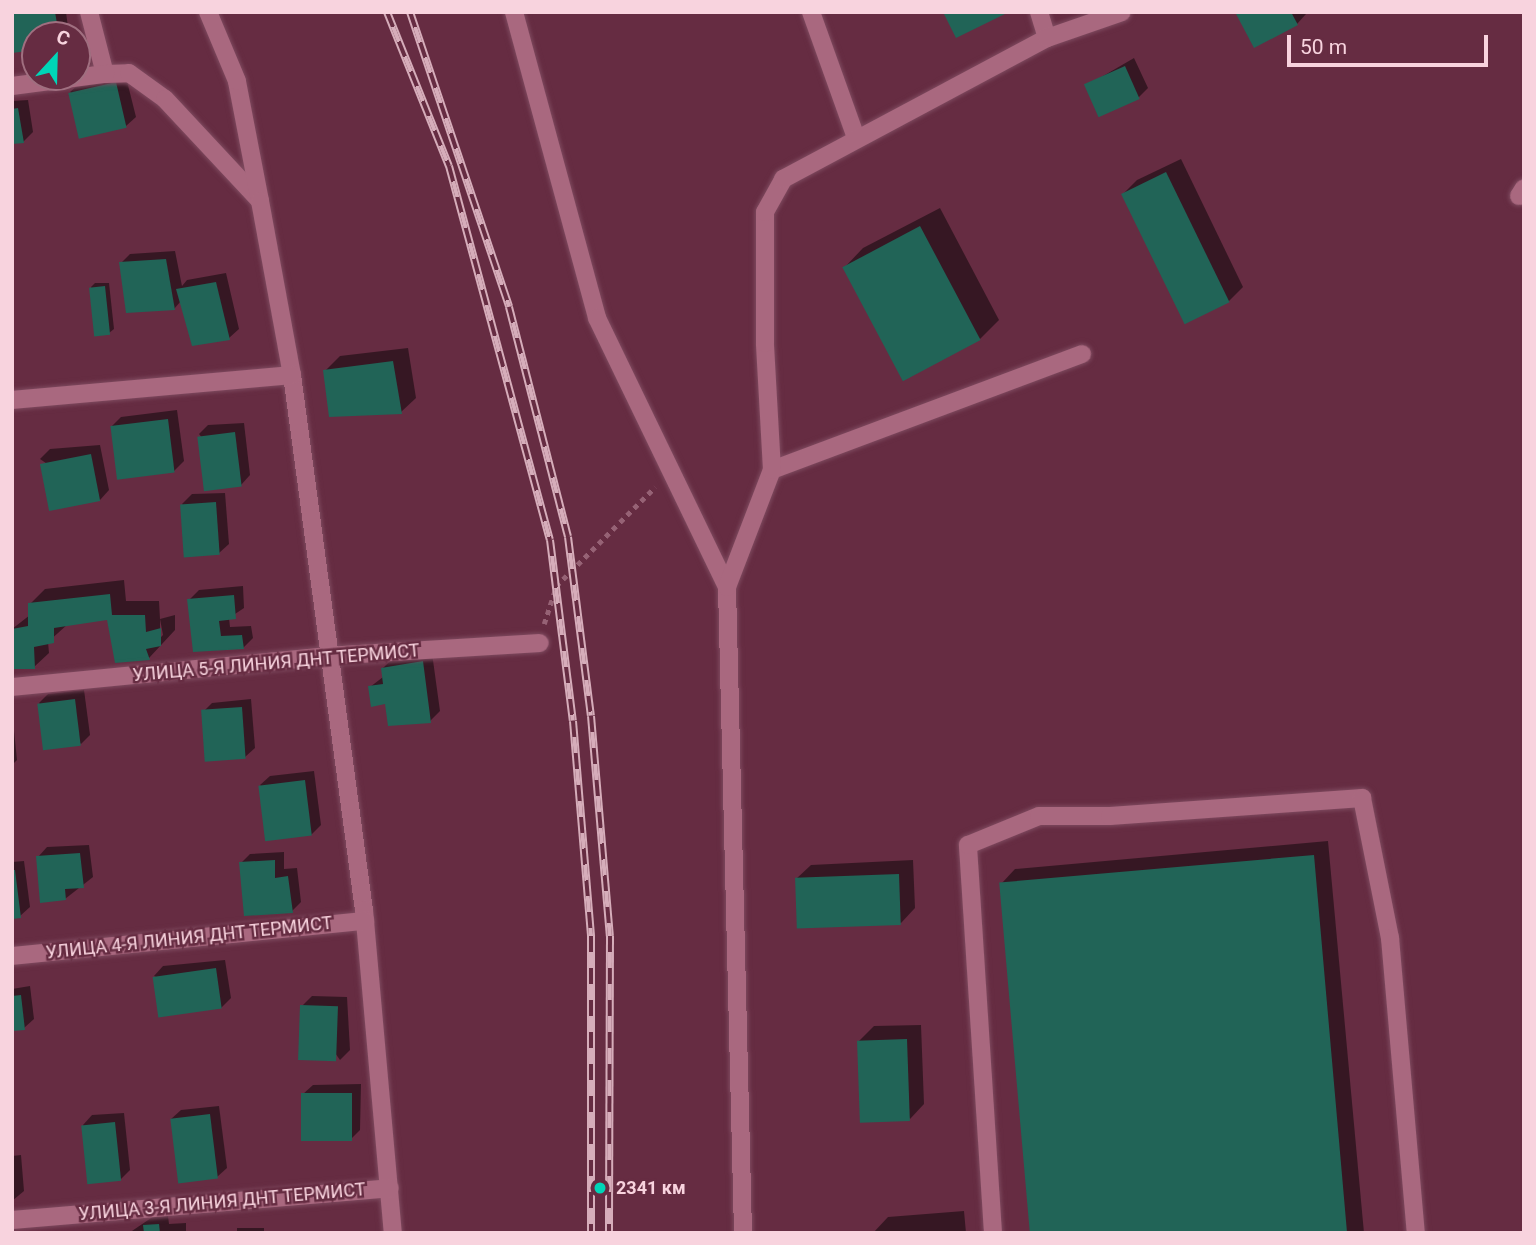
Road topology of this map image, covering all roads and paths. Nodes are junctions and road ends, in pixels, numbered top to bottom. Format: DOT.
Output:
graph roads {
  1 [pos="89,12"];
  2 [pos="208,12"];
  3 [pos="514,12"];
  4 [pos="811,12"];
  5 [pos="1039,12"];
  6 [pos="1122,12"];
  7 [pos="1047,38"];
  8 [pos="105,74"];
  9 [pos="12,86"];
  10 [pos="856,138"];
  11 [pos="260,201"];
  12 [pos="1082,354"];
  13 [pos="292,375"];
  14 [pos="12,400"];
  15 [pos="772,470"];
  16 [pos="671,472"];
  17 [pos="727,587"];
  18 [pos="540,643"];
  19 [pos="327,656"];
  20 [pos="12,687"];
  21 [pos="365,921"];
  22 [pos="12,956"];
  23 [pos="390,1188"];
  24 [pos="12,1220"];
  25 [pos="393,1233"];
  26 [pos="743,1233"];
  27 [pos="993,1233"];
  28 [pos="1416,1233"];
  1 -- 8 [label="street"];
  2 -- 11 [label="street"];
  3 -- 16 [label="street"];
  4 -- 10 [label="street"];
  5 -- 7 [label="street"];
  6 -- 7 [label="street"];
  7 -- 10 [label="street"];
  8 -- 9 [label="street"];
  8 -- 11 [label="street"];
  10 -- 15 [label="street"];
  11 -- 13 [label="street"];
  12 -- 15 [label="street"];
  13 -- 14 [label="street"];
  13 -- 19 [label="street"];
  15 -- 17 [label="street"];
  16 -- 17 [label="street"];
  16 -- 18 [label="path"];
  17 -- 26 [label="street"];
  18 -- 19 [label="street, УЛИЦА 5-Я ЛИНИЯ ДНТ ТЕРМИСТ"];
  19 -- 20 [label="street, УЛИЦА 5-Я ЛИНИЯ ДНТ ТЕРМИСТ"];
  19 -- 21 [label="street"];
  21 -- 22 [label="street, УЛИЦА 4-Я ЛИНИЯ ДНТ ТЕРМИСТ"];
  21 -- 23 [label="street"];
  23 -- 24 [label="street, УЛИЦА 3-Я ЛИНИЯ ДНТ ТЕРМИСТ"];
  23 -- 25 [label="street"];
  27 -- 28 [label="street"];
}
